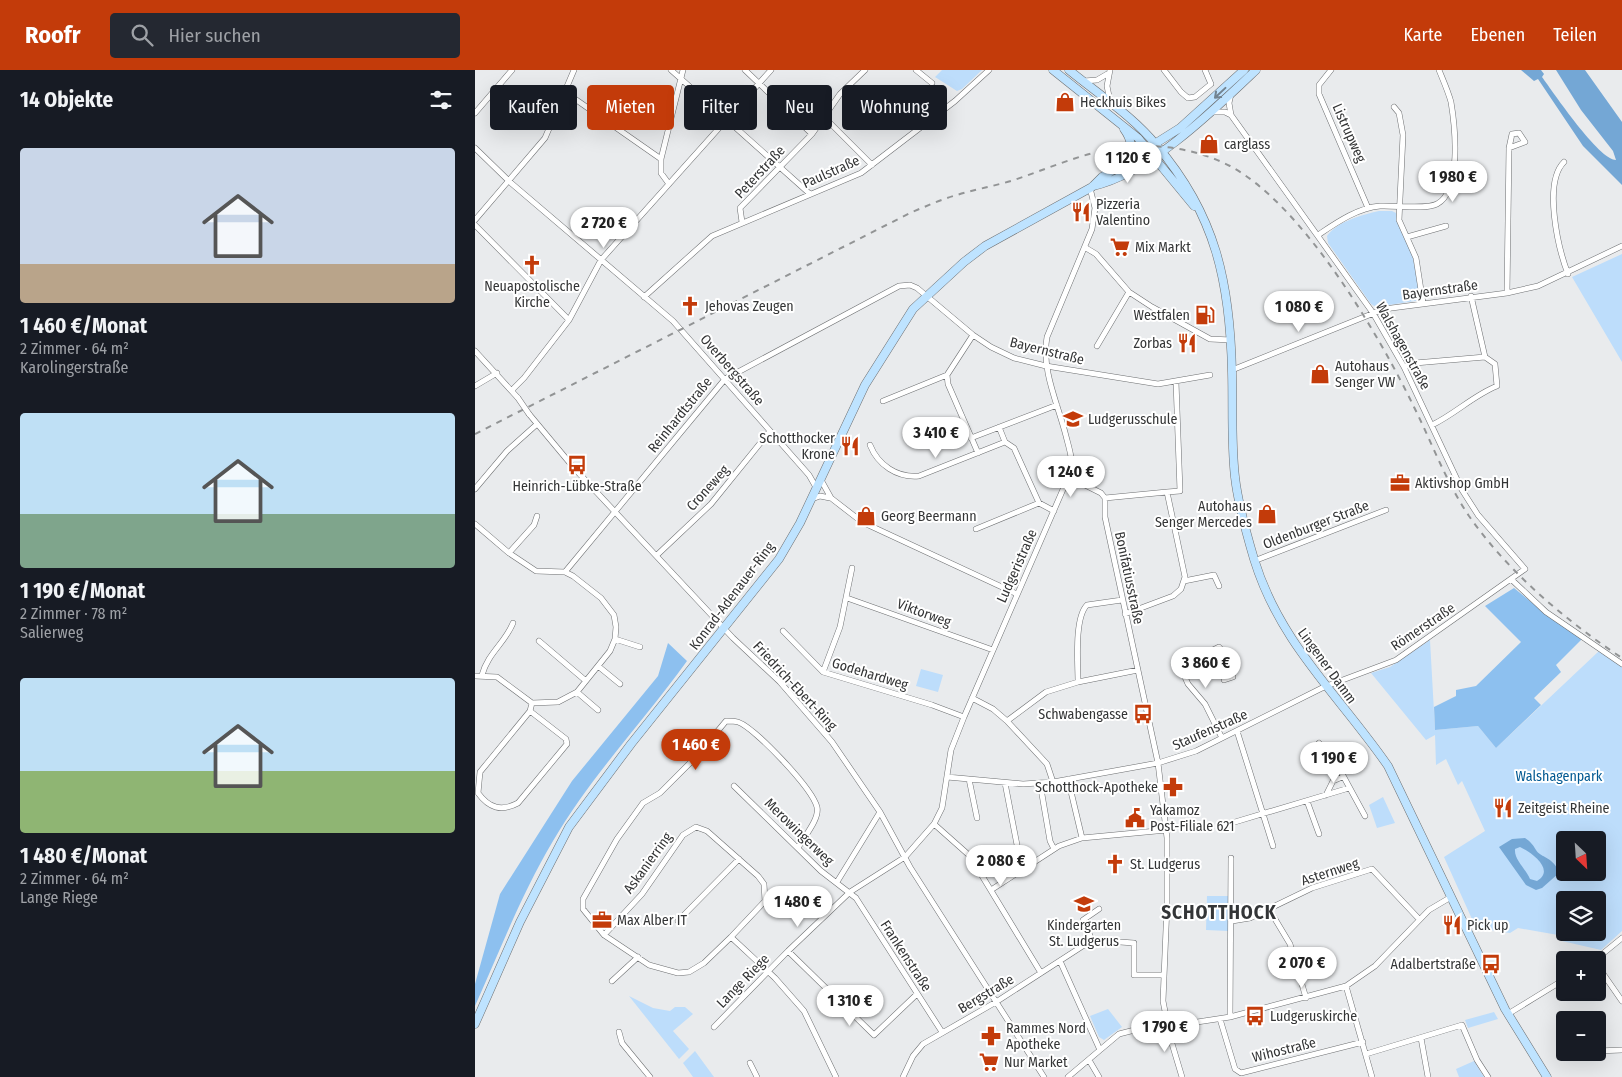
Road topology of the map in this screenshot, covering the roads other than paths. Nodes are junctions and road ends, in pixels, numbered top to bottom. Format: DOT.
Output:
graph roads {
  1 [pos="512,70"];
  2 [pos="574,70"];
  3 [pos="671,70"];
  4 [pos="683,70"];
  5 [pos="745,70"];
  6 [pos="771,70"];
  7 [pos="865,70"];
  8 [pos="916,70"];
  9 [pos="989,70"];
  10 [pos="1053,70"];
  11 [pos="1069,70"];
  12 [pos="1164,70"];
  13 [pos="1205,70"];
  14 [pos="1244,70"];
  15 [pos="1256,70"];
  16 [pos="1331,70"];
  17 [pos="1439,70"];
  18 [pos="1109,72"];
  19 [pos="682,80"];
  20 [pos="1083,81"];
  21 [pos="759,83"];
  22 [pos="932,83"];
  23 [pos="568,85"];
  24 [pos="688,85"];
  25 [pos="757,85"];
  26 [pos="1231,93"];
  27 [pos="577,100"];
  28 [pos="1110,103"];
  29 [pos="832,105"];
  30 [pos="1394,107"];
  31 [pos="475,113"];
  32 [pos="1210,113"];
  33 [pos="1231,115"];
  34 [pos="1120,123"];
  35 [pos="832,125"];
  36 [pos="548,130"];
  37 [pos="717,130"];
  38 [pos="738,130"];
  39 [pos="815,130"];
  40 [pos="812,134"];
  41 [pos="1155,143"];
  42 [pos="475,148"];
  43 [pos="1148,148"];
  44 [pos="1509,148"];
  45 [pos="1162,152"];
  46 [pos="1155,156"];
  47 [pos="661,159"];
  48 [pos="1126,162"];
  49 [pos="1564,162"];
  50 [pos="872,165"];
  51 [pos="780,166"];
  52 [pos="508,181"];
  53 [pos="669,184"];
  54 [pos="1091,187"];
  55 [pos="810,194"];
  56 [pos="1401,205"];
  57 [pos="1368,208"];
  58 [pos="475,220"];
  59 [pos="742,222"];
  60 [pos="475,225"];
  61 [pos="1446,226"];
  62 [pos="1208,229"];
  63 [pos="1318,235"];
  64 [pos="1407,237"];
  65 [pos="1622,246"];
  66 [pos="1086,248"];
  67 [pos="601,260"];
  68 [pos="1568,274"];
  69 [pos="1129,292"];
  70 [pos="1507,293"];
  71 [pos="926,296"];
  72 [pos="1471,296"];
  73 [pos="644,297"];
  74 [pos="1423,304"];
  75 [pos="1373,314"];
  76 [pos="569,320"];
  77 [pos="973,335"];
  78 [pos="1231,340"];
  79 [pos="1097,346"];
  80 [pos="475,351"];
  81 [pos="1485,357"];
  82 [pos="1046,366"];
  83 [pos="1404,367"];
  84 [pos="1232,370"];
  85 [pos="497,373"];
  86 [pos="1210,374"];
  87 [pos="947,375"];
  88 [pos="725,379"];
  89 [pos="1176,382"];
  90 [pos="475,386"];
  91 [pos="511,390"];
  92 [pos="883,401"];
  93 [pos="1057,405"];
  94 [pos="536,424"];
  95 [pos="1432,425"];
  96 [pos="999,427"];
  97 [pos="771,431"];
  98 [pos="971,438"];
  99 [pos="1005,442"];
  100 [pos="870,445"];
  101 [pos="978,453"];
  102 [pos="809,475"];
  103 [pos="823,476"];
  104 [pos="1069,477"];
  105 [pos="475,488"];
  106 [pos="817,489"];
  107 [pos="1167,492"];
  108 [pos="831,498"];
  109 [pos="1105,498"];
  110 [pos="812,499"];
  111 [pos="1039,503"];
  112 [pos="1386,510"];
  113 [pos="1054,511"];
  114 [pos="615,512"];
  115 [pos="537,516"];
  116 [pos="475,524"];
  117 [pos="976,529"];
  118 [pos="509,553"];
  119 [pos="657,555"];
  120 [pos="1254,561"];
  121 [pos="851,568"];
  122 [pos="1525,569"];
  123 [pos="565,572"];
  124 [pos="1513,580"];
  125 [pos="1184,581"];
  126 [pos="1219,586"];
  127 [pos="1017,594"];
  128 [pos="847,598"];
  129 [pos="1122,600"];
  130 [pos="1125,614"];
  131 [pos="513,623"];
  132 [pos="725,628"];
  133 [pos="783,631"];
  134 [pos="615,639"];
  135 [pos="539,641"];
  136 [pos="640,647"];
  137 [pos="993,650"];
  138 [pos="1229,662"];
  139 [pos="1622,664"];
  140 [pos="598,666"];
  141 [pos="1137,670"];
  142 [pos="823,672"];
  143 [pos="482,675"];
  144 [pos="475,676"];
  145 [pos="586,681"];
  146 [pos="1078,682"];
  147 [pos="620,684"];
  148 [pos="1325,687"];
  149 [pos="577,692"];
  150 [pos="972,698"];
  151 [pos="532,703"];
  152 [pos="598,710"];
  153 [pos="530,711"];
  154 [pos="963,717"];
  155 [pos="1007,721"];
  156 [pos="1237,731"];
  157 [pos="1222,738"];
  158 [pos="1319,743"];
  159 [pos="1157,763"];
  160 [pos="947,777"];
  161 [pos="1342,778"];
  162 [pos="969,779"];
  163 [pos="1068,779"];
  164 [pos="1053,782"];
  165 [pos="1005,783"];
  166 [pos="1040,783"];
  167 [pos="733,786"];
  168 [pos="1349,788"];
  169 [pos="1326,795"];
  170 [pos="1307,802"];
  171 [pos="880,812"];
  172 [pos="1261,814"];
  173 [pos="1365,816"];
  174 [pos="977,818"];
  175 [pos="934,824"];
  176 [pos="1225,825"];
  177 [pos="1167,830"];
  178 [pos="1319,834"];
  179 [pos="1082,838"];
  180 [pos="1273,846"];
  181 [pos="798,848"];
  182 [pos="1054,849"];
  183 [pos="905,857"];
  184 [pos="1231,858"];
  185 [pos="739,859"];
  186 [pos="1030,865"];
  187 [pos="837,882"];
  188 [pos="991,890"];
  189 [pos="850,892"];
  190 [pos="1451,897"];
  191 [pos="1099,909"];
  192 [pos="1269,909"];
  193 [pos="1419,919"];
  194 [pos="678,921"];
  195 [pos="1232,921"];
  196 [pos="603,935"];
  197 [pos="731,937"];
  198 [pos="1622,938"];
  199 [pos="1092,940"];
  200 [pos="788,951"];
  201 [pos="1606,951"];
  202 [pos="638,957"];
  203 [pos="1060,961"];
  204 [pos="767,972"];
  205 [pos="1041,973"];
  206 [pos="1164,976"];
  207 [pos="1606,978"];
  208 [pos="612,981"];
  209 [pos="1556,985"];
  210 [pos="1345,986"];
  211 [pos="917,994"];
  212 [pos="1306,998"];
  213 [pos="1622,1001"];
  214 [pos="996,1002"];
  215 [pos="1508,1014"];
  216 [pos="1230,1017"];
  217 [pos="1220,1018"];
  218 [pos="475,1024"];
  219 [pos="1167,1024"];
  220 [pos="715,1027"];
  221 [pos="619,1032"];
  222 [pos="942,1032"];
  223 [pos="1421,1038"];
  224 [pos="1363,1042"];
  225 [pos="1101,1050"];
  226 [pos="1622,1050"];
  227 [pos="1606,1051"];
  228 [pos="1366,1054"];
  229 [pos="1089,1060"];
  230 [pos="750,1063"];
  231 [pos="650,1077"];
  232 [pos="757,1077"];
  233 [pos="836,1077"];
  234 [pos="903,1077"];
  235 [pos="1044,1077"];
  236 [pos="1068,1077"];
  237 [pos="1099,1077"];
  238 [pos="1182,1077"];
  239 [pos="1372,1077"];
  240 [pos="1428,1077"];
  241 [pos="1488,1077"];
  242 [pos="1547,1077"];
  1 -- 31 [label="street"];
  2 -- 23 [label="street"];
  3 -- 19 [label="street"];
  4 -- 19 [label="street"];
  5 -- 21 [label="street"];
  6 -- 21 [label="street"];
  7 -- 29 [label="street, Peterstraße"];
  8 -- 22 [label="street"];
  9 -- 50 [label="street, Paulstraße"];
  10 -- 34 [label="main road, Lingener Damm"];
  11 -- 20 [label="main road, Lingener Damm"];
  12 -- 13 [label="street"];
  14 -- 41 [label="main road, Konrad-Adenauer-Ring, one-way"];
  15 -- 26 [label="main road, Konrad-Adenauer-Ring"];
  16 -- 57 [label="street, Listrupweg"];
  17 -- 56 [label="street"];
  18 -- 20 [label="street"];
  18 -- 28 [label="street"];
  19 -- 24 [label="street"];
  19 -- 47 [label="street"];
  20 -- 28 [label="main road, Lingener Damm"];
  21 -- 25 [label="street"];
  21 -- 40 [label="street"];
  26 -- 32 [label="main road, Konrad-Adenauer-Ring"];
  26 -- 33 [label="street"];
  27 -- 47 [label="street"];
  28 -- 41 [label="main road, Lingener Damm"];
  30 -- 56 [label="street"];
  32 -- 33 [label="street"];
  32 -- 45 [label="main road, Konrad-Adenauer-Ring"];
  33 -- 63 [label="street, Walshagenstraße"];
  34 -- 43 [label="main road, Lingener Damm"];
  34 -- 48 [label="main road"];
  35 -- 50 [label="street"];
  36 -- 52 [label="street"];
  37 -- 53 [label="street"];
  38 -- 51 [label="street"];
  39 -- 40 [label="street, Peterstraße"];
  40 -- 51 [label="street, Peterstraße"];
  41 -- 43 [label="main road, Konrad-Adenauer-Ring"];
  41 -- 45 [label="main road, Lingener Damm"];
  42 -- 52 [label="street, Overbergstraße"];
  43 -- 46 [label="main road, Lingener Damm"];
  43 -- 48 [label="main road, Konrad-Adenauer-Ring"];
  44 -- 70 [label="street"];
  45 -- 46 [label="main road, Konrad-Adenauer-Ring"];
  45 -- 62 [label="main road, Lingener Damm"];
  46 -- 54 [label="main road, Konrad-Adenauer-Ring"];
  46 -- 62 [label="main road, Lingener Damm"];
  47 -- 53 [label="street"];
  48 -- 54 [label="main road, Konrad-Adenauer-Ring"];
  49 -- 68 [label="street"];
  50 -- 55 [label="street, Paulstraße"];
  51 -- 55 [label="street"];
  51 -- 59 [label="street, Peterstraße"];
  52 -- 58 [label="street"];
  52 -- 67 [label="street, Overbergstraße"];
  53 -- 67 [label="street"];
  54 -- 66 [label="street, Ludgeristraße"];
  54 -- 71 [label="main road, Konrad-Adenauer-Ring"];
  55 -- 59 [label="street, Paulstraße"];
  56 -- 57 [label="street"];
  56 -- 64 [label="street"];
  57 -- 63 [label="street"];
  59 -- 73 [label="street, Peterstraße"];
  60 -- 76 [label="street"];
  61 -- 64 [label="street"];
  62 -- 78 [label="main road, Lingener Damm"];
  63 -- 75 [label="street, Walshagenstraße"];
  64 -- 74 [label="street"];
  65 -- 68 [label="street, Bayernstraße"];
  66 -- 69 [label="street"];
  66 -- 82 [label="street, Ludgeristraße"];
  67 -- 73 [label="street, Overbergstraße"];
  67 -- 76 [label="street"];
  68 -- 70 [label="street, Bayernstraße"];
  69 -- 78 [label="street"];
  69 -- 79 [label="street"];
  70 -- 72 [label="street, Bayernstraße"];
  71 -- 77 [label="street, Bayernstraße"];
  71 -- 88 [label="street, Reinhardtstraße"];
  71 -- 103 [label="main road, Konrad-Adenauer-Ring"];
  72 -- 74 [label="street, Bayernstraße"];
  72 -- 81 [label="street"];
  73 -- 88 [label="street, Overbergstraße"];
  74 -- 75 [label="street, Bayernstraße"];
  75 -- 83 [label="street, Walshagenstraße"];
  75 -- 84 [label="street, Bayernstraße"];
  76 -- 91 [label="street"];
  77 -- 82 [label="street, Bayernstraße"];
  77 -- 87 [label="street"];
  78 -- 84 [label="main road, Lingener Damm"];
  80 -- 85 [label="street, Friedrich-Ebert-Ring"];
  81 -- 83 [label="street"];
  81 -- 95 [label="street"];
  82 -- 89 [label="street, Bayernstraße"];
  82 -- 93 [label="street, Ludgeristraße"];
  83 -- 95 [label="street, Walshagenstraße"];
  84 -- 120 [label="main road, Lingener Damm"];
  85 -- 90 [label="street"];
  85 -- 91 [label="street, Friedrich-Ebert-Ring"];
  86 -- 89 [label="street, Bayernstraße"];
  87 -- 92 [label="street"];
  87 -- 98 [label="street"];
  88 -- 97 [label="street, Overbergstraße"];
  88 -- 114 [label="street, Reinhardtstraße"];
  89 -- 107 [label="street"];
  91 -- 94 [label="street, Friedrich-Ebert-Ring, bridge"];
  93 -- 96 [label="street"];
  93 -- 104 [label="street, Ludgeristraße"];
  94 -- 105 [label="street"];
  94 -- 114 [label="street, Friedrich-Ebert-Ring"];
  95 -- 122 [label="street, Walshagenstraße"];
  96 -- 98 [label="street"];
  96 -- 99 [label="street"];
  97 -- 102 [label="street, Overbergstraße"];
  97 -- 119 [label="street, Croneweg"];
  98 -- 101 [label="street"];
  99 -- 101 [label="street"];
  99 -- 111 [label="street"];
  100 -- 101 [label="street"];
  102 -- 103 [label="street"];
  102 -- 106 [label="street, Overbergstraße"];
  103 -- 106 [label="main road, Konrad-Adenauer-Ring"];
  103 -- 108 [label="street"];
  104 -- 109 [label="street"];
  104 -- 113 [label="street, Ludgeristraße"];
  106 -- 110 [label="main road, Konrad-Adenauer-Ring"];
  107 -- 109 [label="street"];
  107 -- 125 [label="street"];
  108 -- 110 [label="street"];
  108 -- 127 [label="street"];
  109 -- 129 [label="street, Bonifatiusstraße"];
  110 -- 132 [label="main road, Konrad-Adenauer-Ring"];
  111 -- 113 [label="street"];
  111 -- 117 [label="street"];
  112 -- 120 [label="street, Oldenburger Straße"];
  113 -- 127 [label="street, Ludgeristraße"];
  114 -- 119 [label="street, Friedrich-Ebert-Ring"];
  114 -- 123 [label="street, Reinhardtstraße"];
  115 -- 118 [label="street"];
  116 -- 118 [label="street"];
  118 -- 123 [label="street"];
  119 -- 132 [label="street, Friedrich-Ebert-Ring"];
  120 -- 148 [label="main road, Lingener Damm"];
  121 -- 128 [label="street"];
  122 -- 124 [label="street, Römerstraße"];
  123 -- 134 [label="street"];
  124 -- 139 [label="street"];
  124 -- 148 [label="street, Römerstraße"];
  125 -- 126 [label="street"];
  125 -- 130 [label="street"];
  127 -- 137 [label="street, Ludgeristraße"];
  128 -- 137 [label="street, Viktorweg"];
  128 -- 142 [label="street"];
  129 -- 130 [label="street, Bonifatiusstraße"];
  129 -- 146 [label="street"];
  130 -- 141 [label="street, Bonifatiusstraße"];
  131 -- 143 [label="street"];
  132 -- 171 [label="street, Friedrich-Ebert-Ring"];
  132 -- 218 [label="main road, Konrad-Adenauer-Ring"];
  133 -- 142 [label="street, Godehardweg"];
  134 -- 136 [label="street"];
  134 -- 140 [label="street"];
  135 -- 145 [label="street"];
  137 -- 150 [label="street, Ludgeristraße"];
  138 -- 157 [label="street"];
  140 -- 145 [label="street"];
  140 -- 147 [label="street"];
  141 -- 146 [label="street"];
  141 -- 159 [label="street, Bonifatiusstraße"];
  142 -- 154 [label="street, Godehardweg"];
  143 -- 144 [label="street"];
  143 -- 151 [label="street"];
  145 -- 149 [label="street"];
  146 -- 155 [label="street"];
  148 -- 156 [label="street, Staufenstraße"];
  148 -- 190 [label="main road, Lingener Damm"];
  149 -- 151 [label="street"];
  149 -- 152 [label="street"];
  150 -- 154 [label="street, Ludgeristraße"];
  150 -- 155 [label="street"];
  151 -- 153 [label="street"];
  153 -- 153 [label="street"];
  154 -- 160 [label="street, Ludgeristraße"];
  155 -- 164 [label="street"];
  156 -- 157 [label="street, Staufenstraße"];
  156 -- 172 [label="street"];
  157 -- 159 [label="street, Staufenstraße"];
  158 -- 161 [label="street"];
  159 -- 163 [label="street, Staufenstraße"];
  159 -- 177 [label="street, Bonifatiusstraße"];
  160 -- 162 [label="street, Staufenstraße"];
  160 -- 175 [label="street, Ludgeristraße"];
  161 -- 168 [label="street"];
  161 -- 169 [label="street"];
  162 -- 165 [label="street, Staufenstraße"];
  162 -- 174 [label="street"];
  163 -- 164 [label="street, Staufenstraße"];
  163 -- 179 [label="street"];
  164 -- 166 [label="street, Staufenstraße"];
  165 -- 166 [label="street, Staufenstraße"];
  165 -- 186 [label="street"];
  166 -- 182 [label="street"];
  167 -- 181 [label="street, Merowingerweg"];
  168 -- 169 [label="street"];
  168 -- 173 [label="street"];
  169 -- 170 [label="street"];
  170 -- 172 [label="street"];
  170 -- 178 [label="street"];
  171 -- 183 [label="street, Friedrich-Ebert-Ring"];
  171 -- 187 [label="street"];
  172 -- 176 [label="street"];
  172 -- 180 [label="street"];
  175 -- 183 [label="street, Ludgeristraße"];
  175 -- 188 [label="street"];
  177 -- 179 [label="street"];
  177 -- 206 [label="street, Bonifatiusstraße"];
  179 -- 182 [label="street"];
  181 -- 187 [label="street, Merowingerweg"];
  181 -- 196 [label="street"];
  182 -- 186 [label="street"];
  183 -- 189 [label="street, Lange Riege"];
  183 -- 214 [label="street, Friedrich-Ebert-Ring"];
  184 -- 195 [label="street"];
  185 -- 194 [label="street"];
  185 -- 196 [label="street, Askanierring"];
  185 -- 197 [label="street, Askanierring"];
  186 -- 188 [label="street"];
  187 -- 189 [label="street, Merowingerweg"];
  188 -- 205 [label="street"];
  189 -- 200 [label="street, Lange Riege"];
  189 -- 211 [label="street, Frankenstraße"];
  190 -- 193 [label="street"];
  190 -- 215 [label="main road, Lingener Damm"];
  191 -- 199 [label="street"];
  192 -- 193 [label="street, Asternweg"];
  192 -- 195 [label="street, Asternweg"];
  192 -- 212 [label="street"];
  193 -- 210 [label="street"];
  195 -- 216 [label="street"];
  196 -- 202 [label="street, Askanierring"];
  197 -- 202 [label="street, Askanierring"];
  197 -- 204 [label="street"];
  198 -- 201 [label="street"];
  199 -- 203 [label="street, Bergstraße"];
  199 -- 206 [label="street"];
  200 -- 204 [label="street, Lange Riege"];
  200 -- 211 [label="street"];
  202 -- 208 [label="street"];
  203 -- 205 [label="street, Bergstraße"];
  203 -- 225 [label="street"];
  204 -- 220 [label="street, Lange Riege"];
  204 -- 233 [label="street"];
  205 -- 214 [label="street, Bergstraße"];
  206 -- 219 [label="street, Bonifatiusstraße"];
  207 -- 213 [label="street"];
  209 -- 215 [label="street"];
  210 -- 212 [label="street"];
  210 -- 224 [label="street"];
  211 -- 222 [label="street, Frankenstraße"];
  212 -- 216 [label="street"];
  214 -- 222 [label="street, Bergstraße"];
  214 -- 235 [label="street, Friedrich-Ebert-Ring"];
  215 -- 242 [label="main road, Lingener Damm"];
  216 -- 217 [label="street"];
  217 -- 219 [label="street"];
  217 -- 224 [label="street, Wihostraße"];
  219 -- 225 [label="street"];
  219 -- 238 [label="street, Bonifatiusstraße"];
  221 -- 231 [label="street"];
  222 -- 234 [label="street, Bergstraße"];
  223 -- 228 [label="street"];
  223 -- 240 [label="street"];
  223 -- 241 [label="street"];
  224 -- 228 [label="street"];
  225 -- 229 [label="street"];
  226 -- 227 [label="street"];
  228 -- 239 [label="street"];
  229 -- 236 [label="street"];
  229 -- 237 [label="street"];
  230 -- 232 [label="street"];
}
